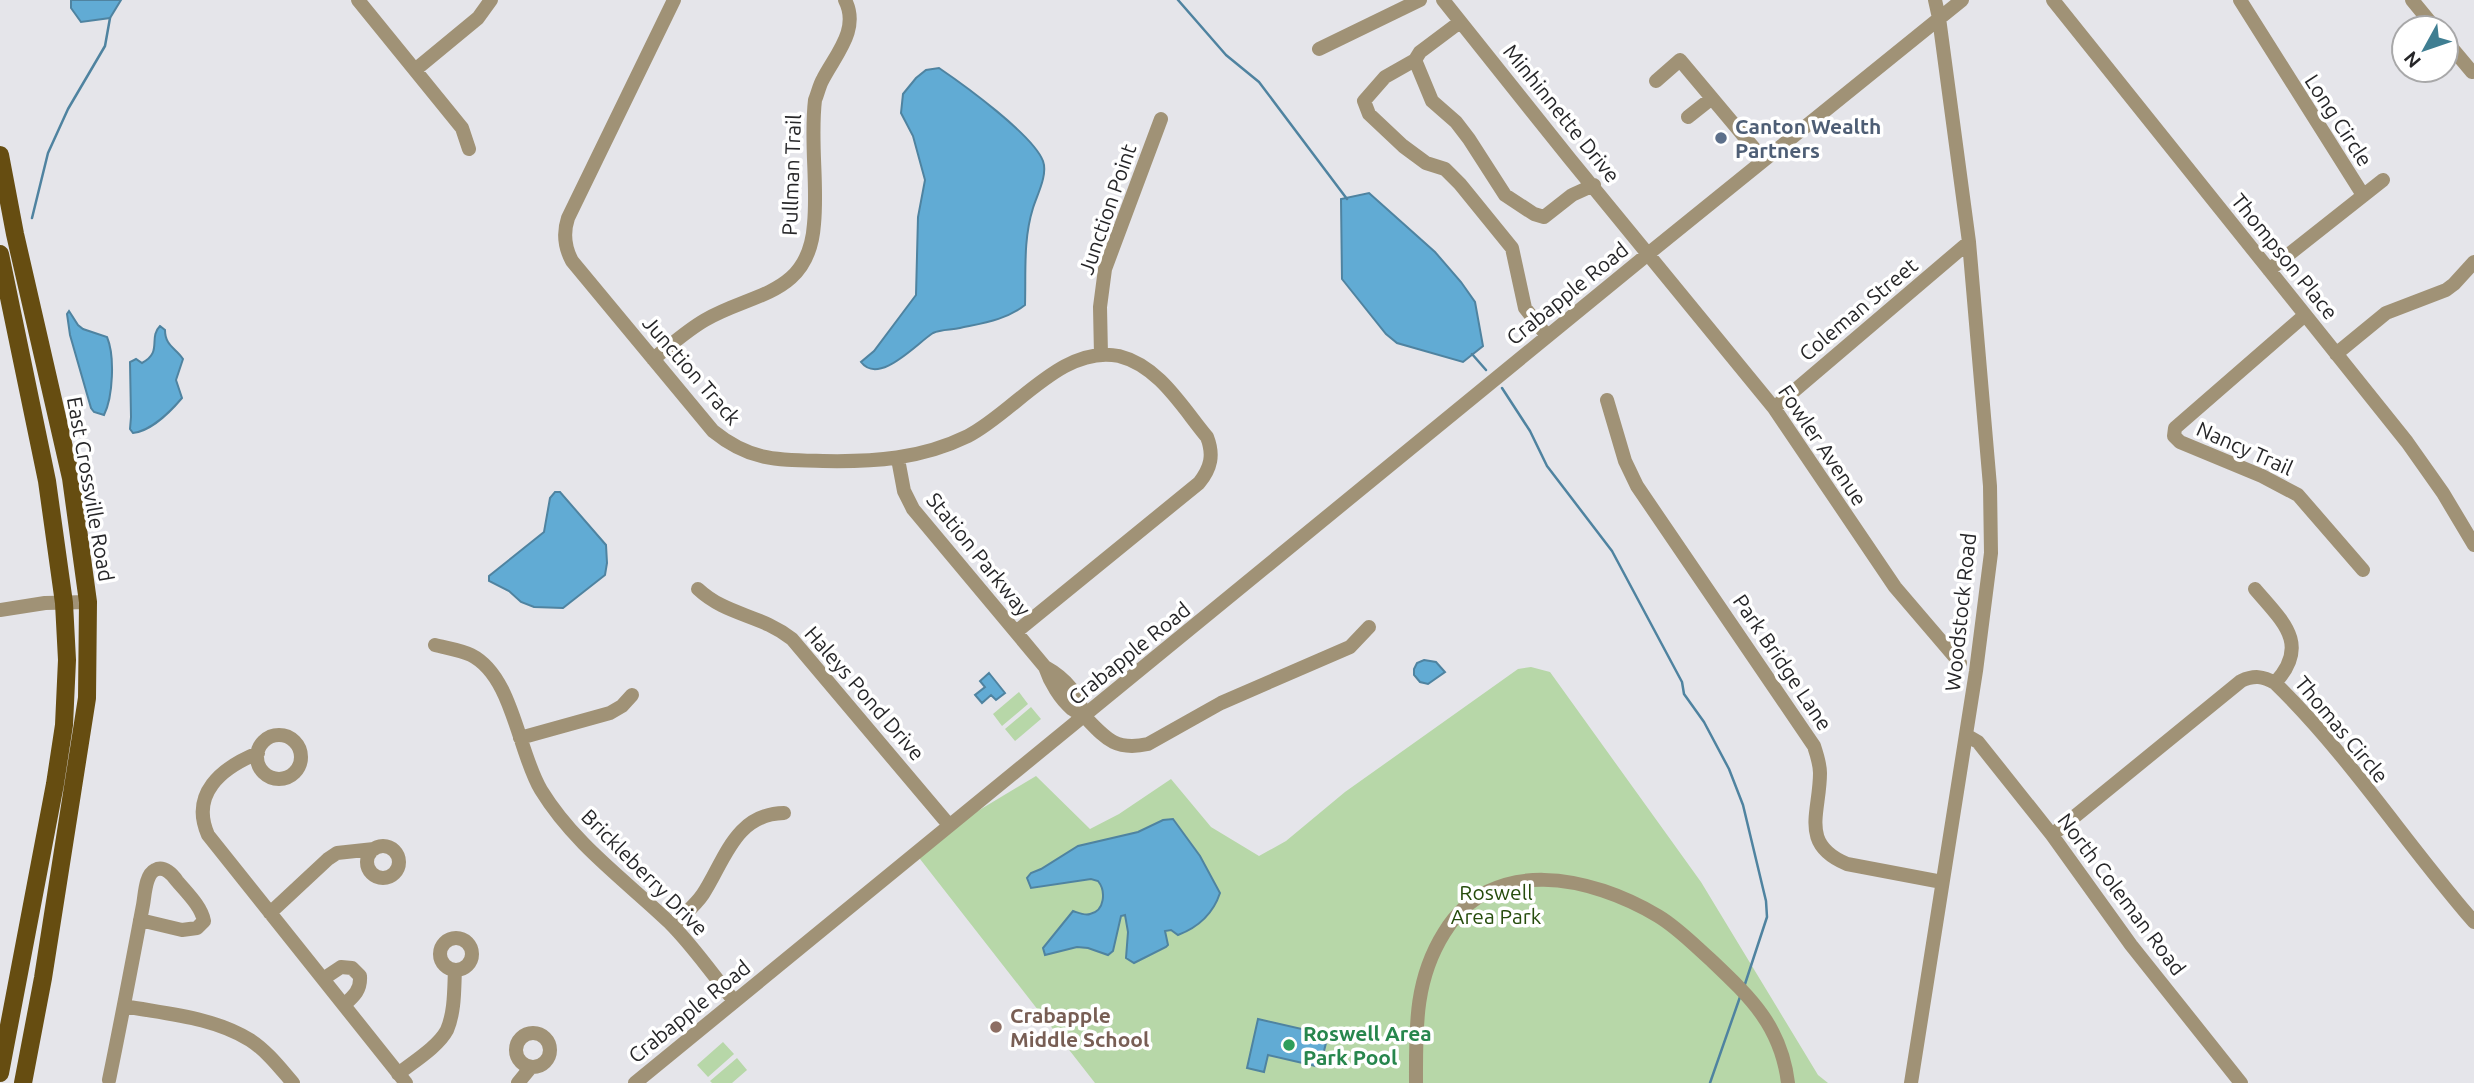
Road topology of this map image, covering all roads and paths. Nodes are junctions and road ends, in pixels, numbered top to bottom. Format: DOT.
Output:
graph roads {
  1 [pos="358,0"];
  2 [pos="491,0"];
  3 [pos="674,0"];
  4 [pos="845,0"];
  5 [pos="1420,0"];
  6 [pos="1443,0"];
  7 [pos="1935,0"];
  8 [pos="1962,0"];
  9 [pos="2053,0"];
  10 [pos="2239,0"];
  11 [pos="2412,0"];
  12 [pos="2424,14"];
  13 [pos="1939,18"];
  14 [pos="1460,22"];
  15 [pos="1319,49"];
  16 [pos="2460,58"];
  17 [pos="1415,60"];
  18 [pos="415,70"];
  19 [pos="2472,72"];
  20 [pos="1656,81"];
  21 [pos="1712,98"];
  22 [pos="1688,117"];
  23 [pos="1161,120"];
  24 [pos="469,149"];
  25 [pos="0,155"];
  26 [pos="1763,159"];
  27 [pos="2383,180"];
  28 [pos="1594,186"];
  29 [pos="2363,195"];
  30 [pos="1969,242"];
  31 [pos="0,254"];
  32 [pos="1648,254"];
  33 [pos="2474,262"];
  34 [pos="2269,270"];
  35 [pos="2305,315"];
  36 [pos="1547,336"];
  37 [pos="2336,354"];
  38 [pos="1101,355"];
  39 [pos="653,359"];
  40 [pos="1607,400"];
  41 [pos="1774,408"];
  42 [pos="898,459"];
  43 [pos="2474,545"];
  44 [pos="2364,570"];
  45 [pos="698,589"];
  46 [pos="2255,589"];
  47 [pos="88,602"];
  48 [pos="64,603"];
  49 [pos="0,610"];
  50 [pos="1369,627"];
  51 [pos="1016,632"];
  52 [pos="435,645"];
  53 [pos="1960,663"];
  54 [pos="2275,683"];
  55 [pos="632,695"];
  56 [pos="1084,716"];
  57 [pos="1966,736"];
  58 [pos="520,738"];
  59 [pos="258,753"];
  60 [pos="784,813"];
  61 [pos="949,825"];
  62 [pos="2052,835"];
  63 [pos="374,849"];
  64 [pos="1942,882"];
  65 [pos="270,913"];
  66 [pos="140,920"];
  67 [pos="2474,922"];
  68 [pos="673,926"];
  69 [pos="456,970"];
  70 [pos="323,979"];
  71 [pos="734,1001"];
  72 [pos="344,1005"];
  73 [pos="124,1006"];
  74 [pos="531,1067"];
  75 [pos="0,1073"];
  76 [pos="402,1078"];
  77 [pos="107,1082"];
  78 [pos="23,1083"];
  79 [pos="293,1083"];
  80 [pos="518,1083"];
  81 [pos="635,1083"];
  82 [pos="1416,1083"];
  83 [pos="1788,1083"];
  84 [pos="1911,1083"];
  85 [pos="2241,1083"];
  1 -- 18 [label="street"];
  2 -- 18 [label="street"];
  3 -- 39 [label="street, Junction Track"];
  4 -- 39 [label="street, Pullman Trail"];
  5 -- 15 [label="street"];
  6 -- 14 [label="street, Minhinnette Drive"];
  7 -- 13 [label="street, Woodstock Road"];
  8 -- 13 [label="street, Crabapple Road"];
  9 -- 34 [label="street, Thompson Place"];
  10 -- 29 [label="street, Long Circle"];
  11 -- 12 [label="street"];
  13 -- 26 [label="street, Crabapple Road"];
  13 -- 30 [label="street, Woodstock Road"];
  14 -- 17 [label="street"];
  14 -- 28 [label="street, Minhinnette Drive"];
  16 -- 19 [label="street"];
  17 -- 28 [label="street"];
  17 -- 36 [label="street"];
  18 -- 24 [label="street"];
  20 -- 21 [label="street"];
  21 -- 22 [label="street"];
  21 -- 26 [label="street"];
  23 -- 38 [label="street, Junction Point"];
  25 -- 47 [label="main road, East Crossville Road"];
  26 -- 32 [label="street, Crabapple Road"];
  27 -- 29 [label="street"];
  28 -- 32 [label="street, Minhinnette Drive"];
  29 -- 34 [label="street, Long Circle"];
  30 -- 41 [label="street, Coleman Street"];
  30 -- 57 [label="street, Woodstock Road"];
  31 -- 48 [label="main road, East Crossville Road"];
  32 -- 36 [label="street, Crabapple Road"];
  32 -- 41 [label="street, Fowler Avenue"];
  33 -- 37 [label="street"];
  34 -- 35 [label="street, Thompson Place"];
  35 -- 37 [label="street, Thompson Place"];
  35 -- 44 [label="street, Nancy Trail"];
  36 -- 56 [label="street, Crabapple Road"];
  37 -- 43 [label="street, Thompson Place"];
  38 -- 42 [label="street, Junction Track"];
  38 -- 51 [label="street, Junction Track"];
  39 -- 42 [label="street, Junction Track"];
  40 -- 64 [label="street, Park Bridge Lane"];
  41 -- 53 [label="street, Fowler Avenue"];
  42 -- 51 [label="street, Station Parkway"];
  45 -- 61 [label="street, Haleys Pond Drive"];
  46 -- 54 [label="street"];
  47 -- 48 [label="street"];
  47 -- 78 [label="main road, East Crossville Road"];
  48 -- 49 [label="street"];
  48 -- 75 [label="main road, East Crossville Road"];
  50 -- 56 [label="street, Station Parkway"];
  51 -- 56 [label="street, Station Parkway"];
  52 -- 58 [label="street, Brickleberry Drive"];
  54 -- 62 [label="street, Thomas Circle"];
  54 -- 67 [label="street, Thomas Circle"];
  55 -- 58 [label="street"];
  56 -- 61 [label="street, Crabapple Road"];
  57 -- 62 [label="street, North Coleman Road"];
  57 -- 64 [label="street, Woodstock Road"];
  58 -- 68 [label="street, Brickleberry Drive"];
  59 -- 65 [label="street"];
  60 -- 68 [label="street"];
  61 -- 71 [label="street, Crabapple Road"];
  62 -- 85 [label="street, North Coleman Road"];
  63 -- 65 [label="street"];
  64 -- 84 [label="street, Woodstock Road"];
  65 -- 70 [label="street"];
  66 -- 66 [label="street"];
  66 -- 73 [label="street"];
  68 -- 71 [label="street, Brickleberry Drive"];
  69 -- 76 [label="street"];
  70 -- 72 [label="street"];
  70 -- 72 [label="street"];
  71 -- 81 [label="street, Crabapple Road"];
  72 -- 76 [label="street"];
  73 -- 77 [label="street"];
  73 -- 79 [label="street"];
  74 -- 80 [label="street"];
  82 -- 83 [label="street"];
}
